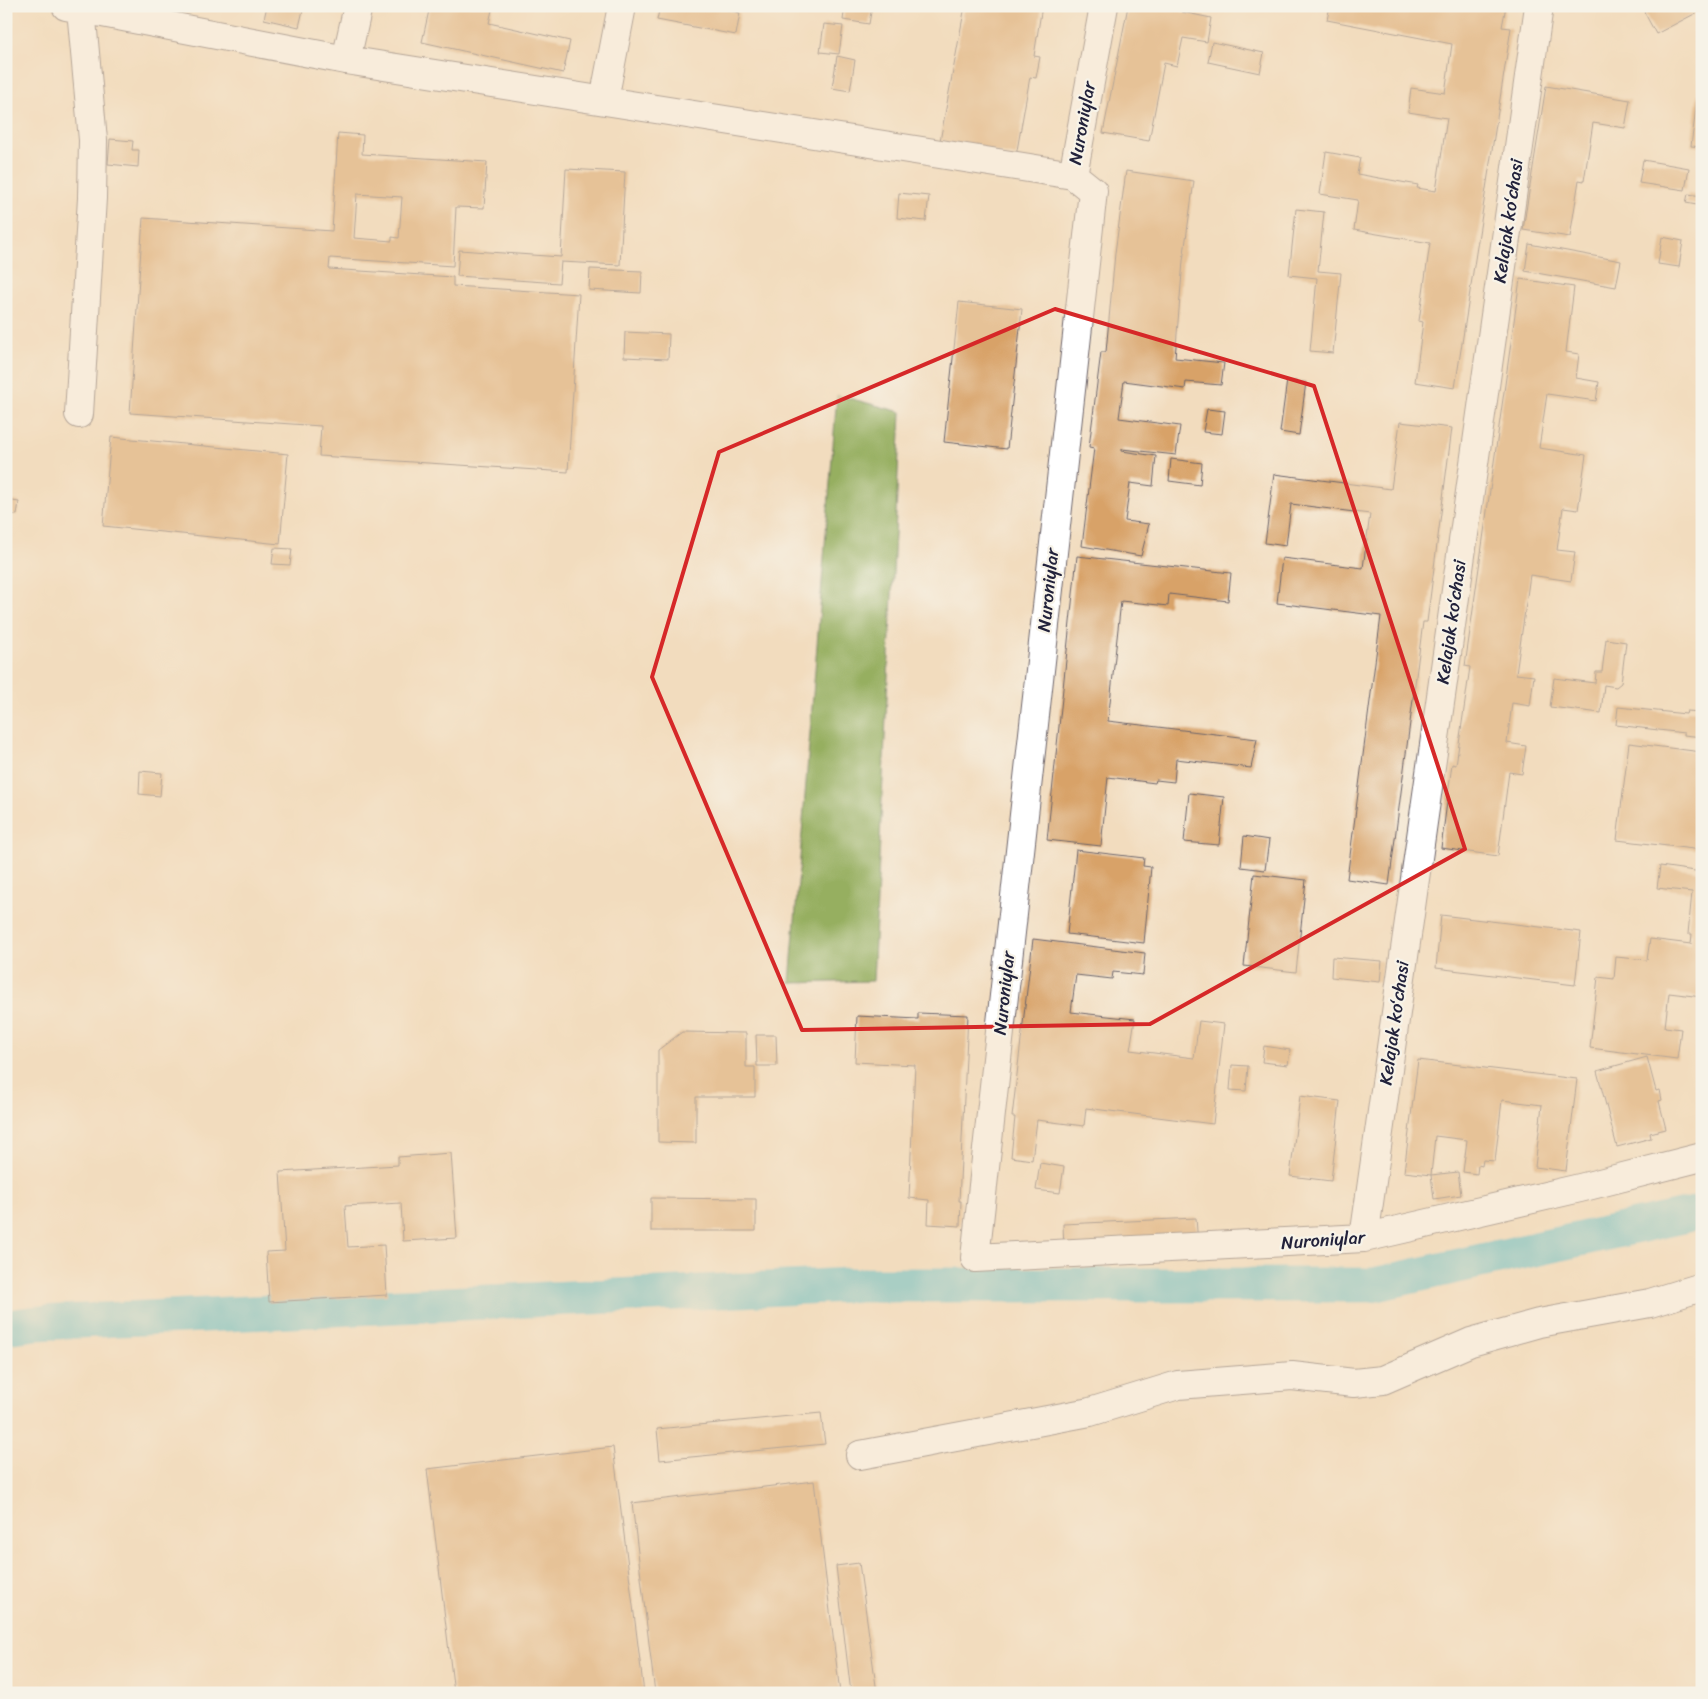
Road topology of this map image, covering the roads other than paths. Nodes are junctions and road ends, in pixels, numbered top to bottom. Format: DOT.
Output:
graph roads {
  1 [pos="358,6"];
  2 [pos="622,6"];
  3 [pos="1104,6"];
  4 [pos="1539,6"];
  5 [pos="74,8"];
  6 [pos="346,60"];
  7 [pos="604,100"];
  8 [pos="1073,174"];
  9 [pos="78,414"];
  10 [pos="1702,1157"];
  11 [pos="1364,1238"];
  12 [pos="1702,1287"];
  13 [pos="860,1455"];
  1 -- 6 [label="street"];
  2 -- 7 [label="street"];
  3 -- 8 [label="street, Nuroniylar"];
  4 -- 11 [label="street, Kelajak koʻchasi"];
  5 -- 6 [label="street"];
  5 -- 9 [label="street"];
  6 -- 7 [label="street"];
  7 -- 8 [label="street"];
  8 -- 11 [label="street, Nuroniylar"];
  10 -- 11 [label="street, Nuroniylar"];
  12 -- 13 [label="street"];
}
